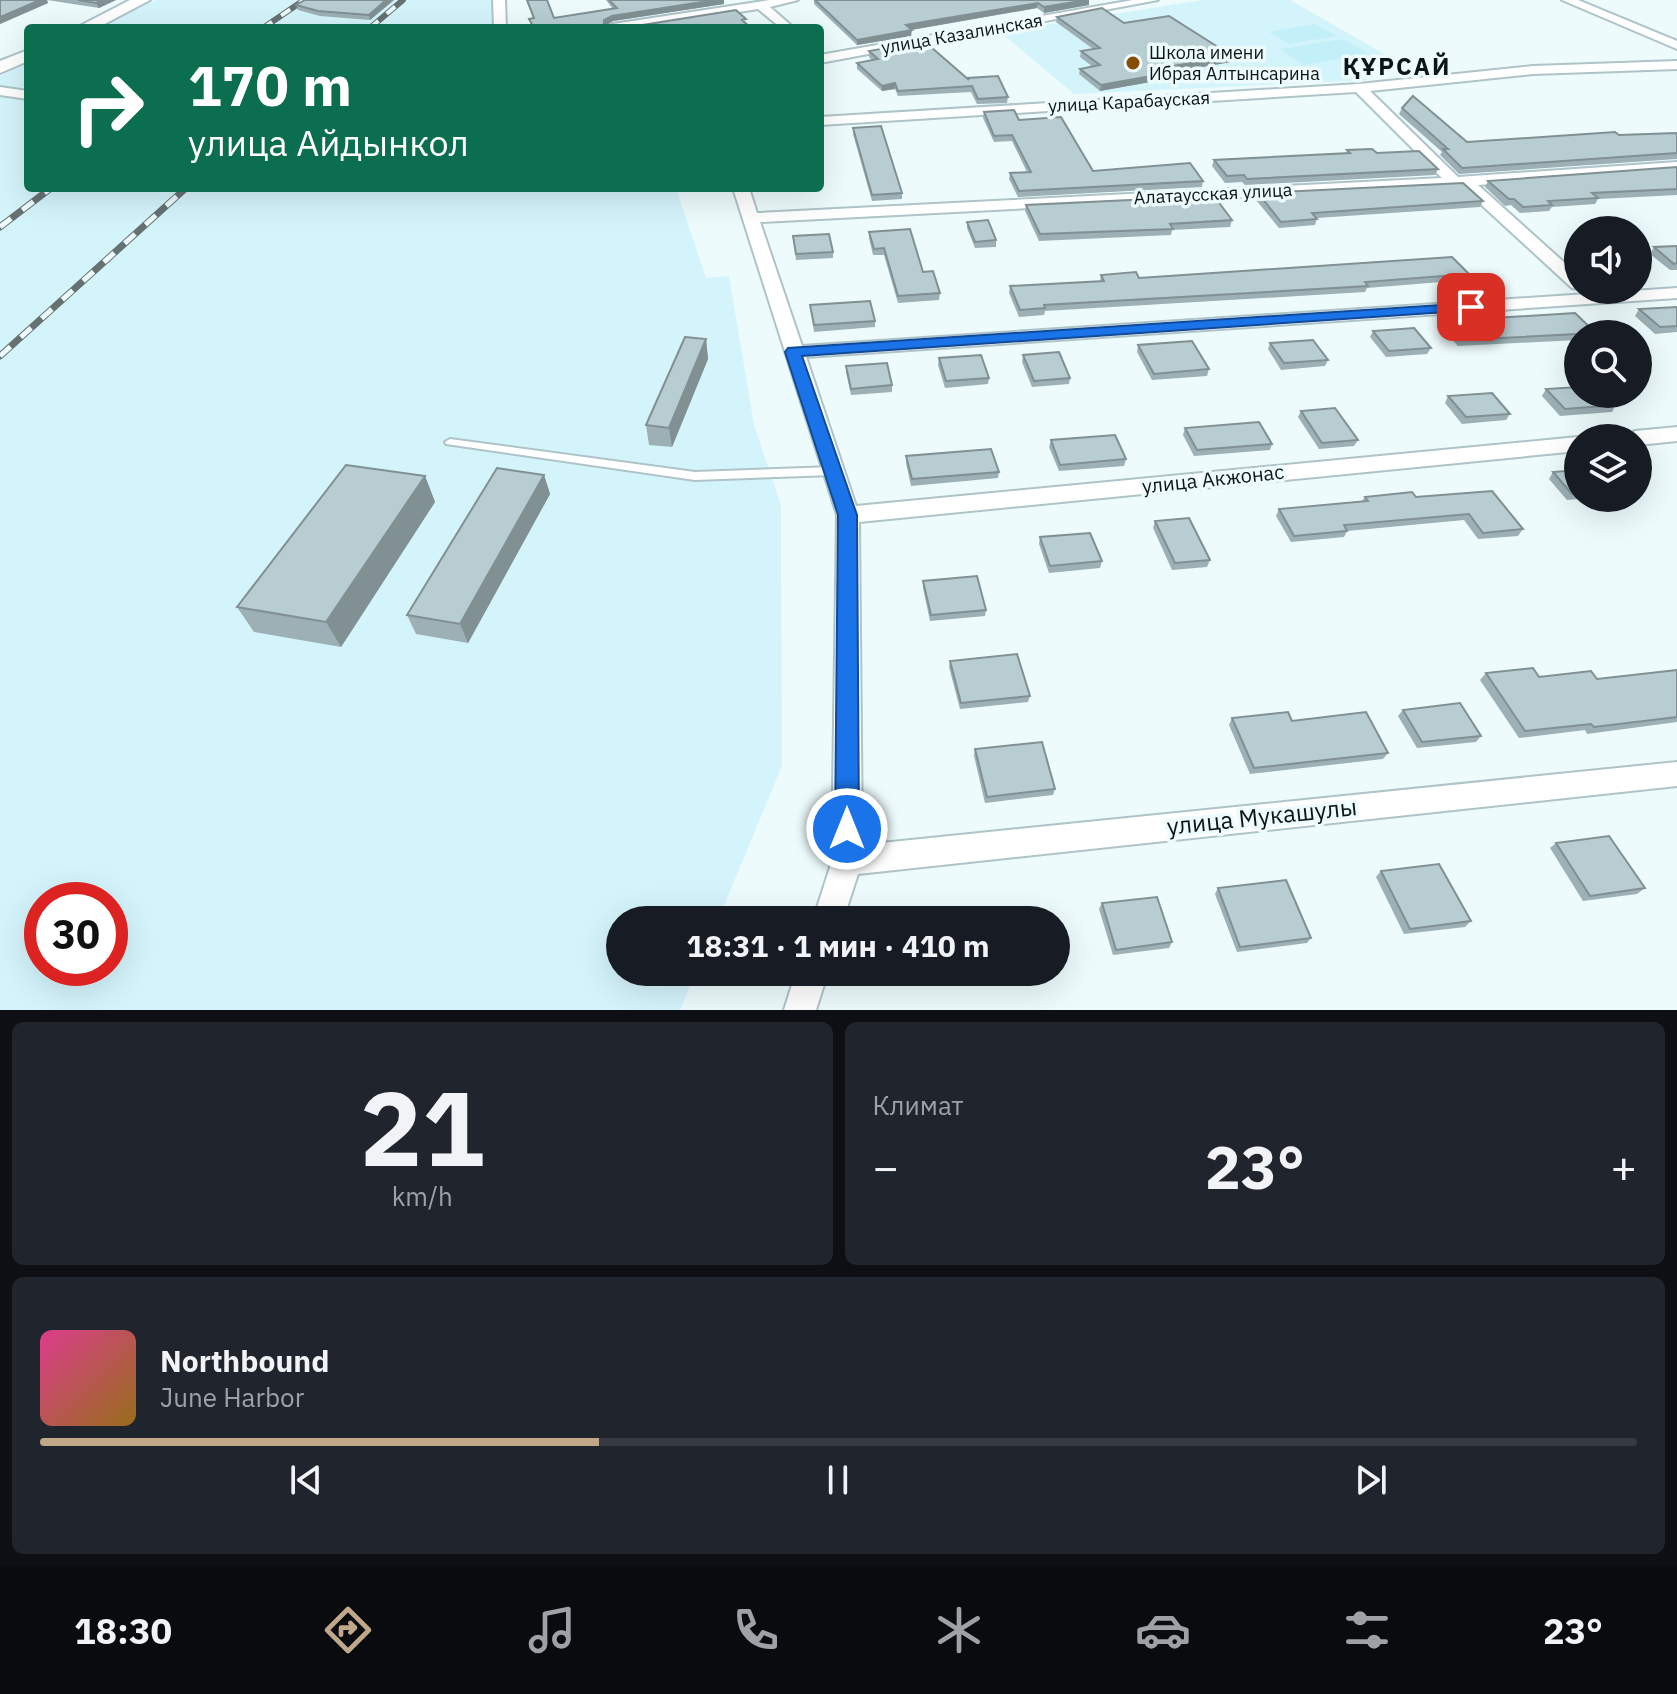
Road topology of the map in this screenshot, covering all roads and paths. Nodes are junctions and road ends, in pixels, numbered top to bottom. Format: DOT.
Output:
graph roads {
  1 [pos="142,0"];
  2 [pos="499,0"];
  3 [pos="724,0"];
  4 [pos="792,0"];
  5 [pos="1152,0"];
  6 [pos="1568,0"];
  7 [pos="761,5"];
  8 [pos="736,8"];
  9 [pos="92,24"];
  10 [pos="500,24"];
  11 [pos="638,24"];
  12 [pos="783,24"];
  13 [pos="1677,45"];
  14 [pos="824,56"];
  15 [pos="24,57"];
  16 [pos="1677,65"];
  17 [pos="0,68"];
  18 [pos="1359,88"];
  19 [pos="0,91"];
  20 [pos="24,94"];
  21 [pos="824,121"];
  22 [pos="1677,166"];
  23 [pos="1460,182"];
  24 [pos="742,192"];
  25 [pos="749,218"];
  26 [pos="1564,272"];
  27 [pos="1652,293"];
  28 [pos="1677,293"];
  29 [pos="1564,296"];
  30 [pos="793,352"];
  31 [pos="1677,434"];
  32 [pos="1652,436"];
  33 [pos="450,442"];
  34 [pos="1564,445"];
  35 [pos="833,471"];
  36 [pos="848,515"];
  37 [pos="1677,774"];
  38 [pos="847,861"];
  39 [pos="833,906"];
  40 [pos="808,986"];
  41 [pos="800,1010"];
  1 -- 9 [label="main road"];
  2 -- 10 [label="street"];
  3 -- 8 [label="street"];
  4 -- 7 [label="street"];
  5 -- 14 [label="street, улица Казалинская"];
  6 -- 13 [label="street"];
  7 -- 8 [label="street"];
  7 -- 12 [label="street"];
  8 -- 11 [label="street"];
  15 -- 17 [label="main road"];
  16 -- 18 [label="street, улица Карабауская"];
  18 -- 21 [label="street, улица Карабауская"];
  18 -- 23 [label="street"];
  19 -- 20 [label="street"];
  22 -- 23 [label="street, Алатаусская улица"];
  23 -- 25 [label="street, Алатаусская улица"];
  23 -- 26 [label="street"];
  24 -- 25 [label="street"];
  25 -- 30 [label="street"];
  27 -- 28 [label="street"];
  29 -- 30 [label="street"];
  30 -- 35 [label="street"];
  31 -- 32 [label="street"];
  33 -- 35 [label="lane"];
  34 -- 36 [label="street, улица Акжонас"];
  35 -- 36 [label="street"];
  36 -- 38 [label="street"];
  37 -- 38 [label="street, улица Мукашулы"];
  38 -- 39 [label="street"];
  40 -- 41 [label="street"];
}
